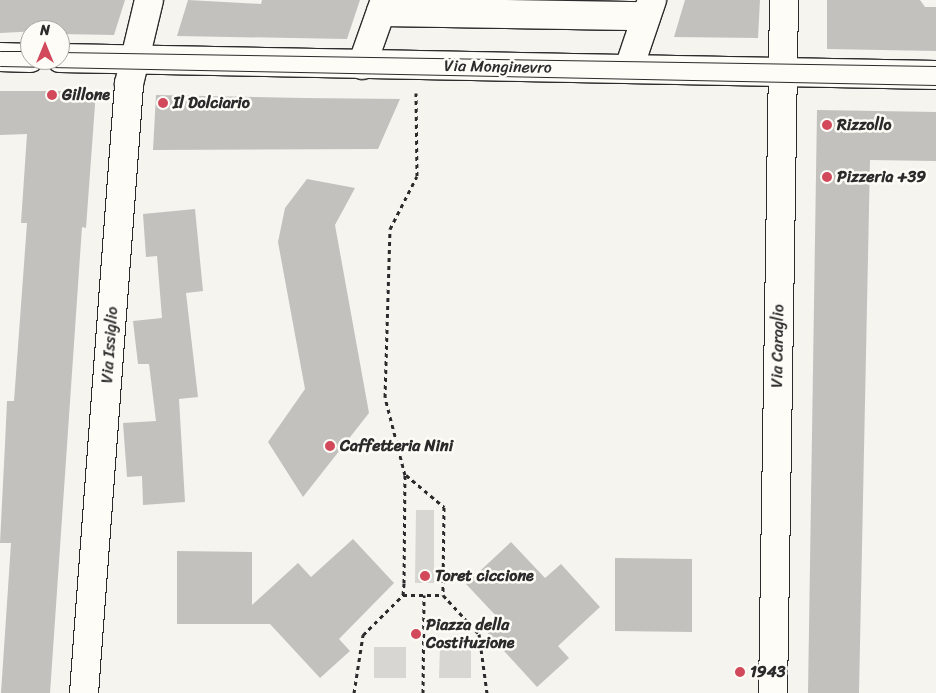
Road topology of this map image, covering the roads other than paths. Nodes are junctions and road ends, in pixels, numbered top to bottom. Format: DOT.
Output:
graph roads {
  1 [pos="149,0"];
  2 [pos="784,0"];
  3 [pos="383,6"];
  4 [pos="649,8"];
  5 [pos="0,57"];
  6 [pos="20,58"];
  7 [pos="70,58"];
  8 [pos="132,60"];
  9 [pos="362,65"];
  10 [pos="629,68"];
  11 [pos="783,71"];
  12 [pos="936,75"];
  13 [pos="84,693"];
  14 [pos="773,693"];
  1 -- 8 [label="street, Via Issiglio"];
  2 -- 11 [label="street, Via Caraglio"];
  3 -- 4 [label="street"];
  3 -- 9 [label="street"];
  4 -- 10 [label="street"];
  5 -- 6 [label="street"];
  7 -- 8 [label="street, Via Monginevro"];
  8 -- 9 [label="street, Via Monginevro"];
  8 -- 13 [label="street, Via Issiglio"];
  9 -- 10 [label="street, Via Monginevro"];
  10 -- 11 [label="street, Via Monginevro"];
  11 -- 12 [label="street, Via Monginevro"];
  11 -- 14 [label="street, Via Caraglio"];
}
